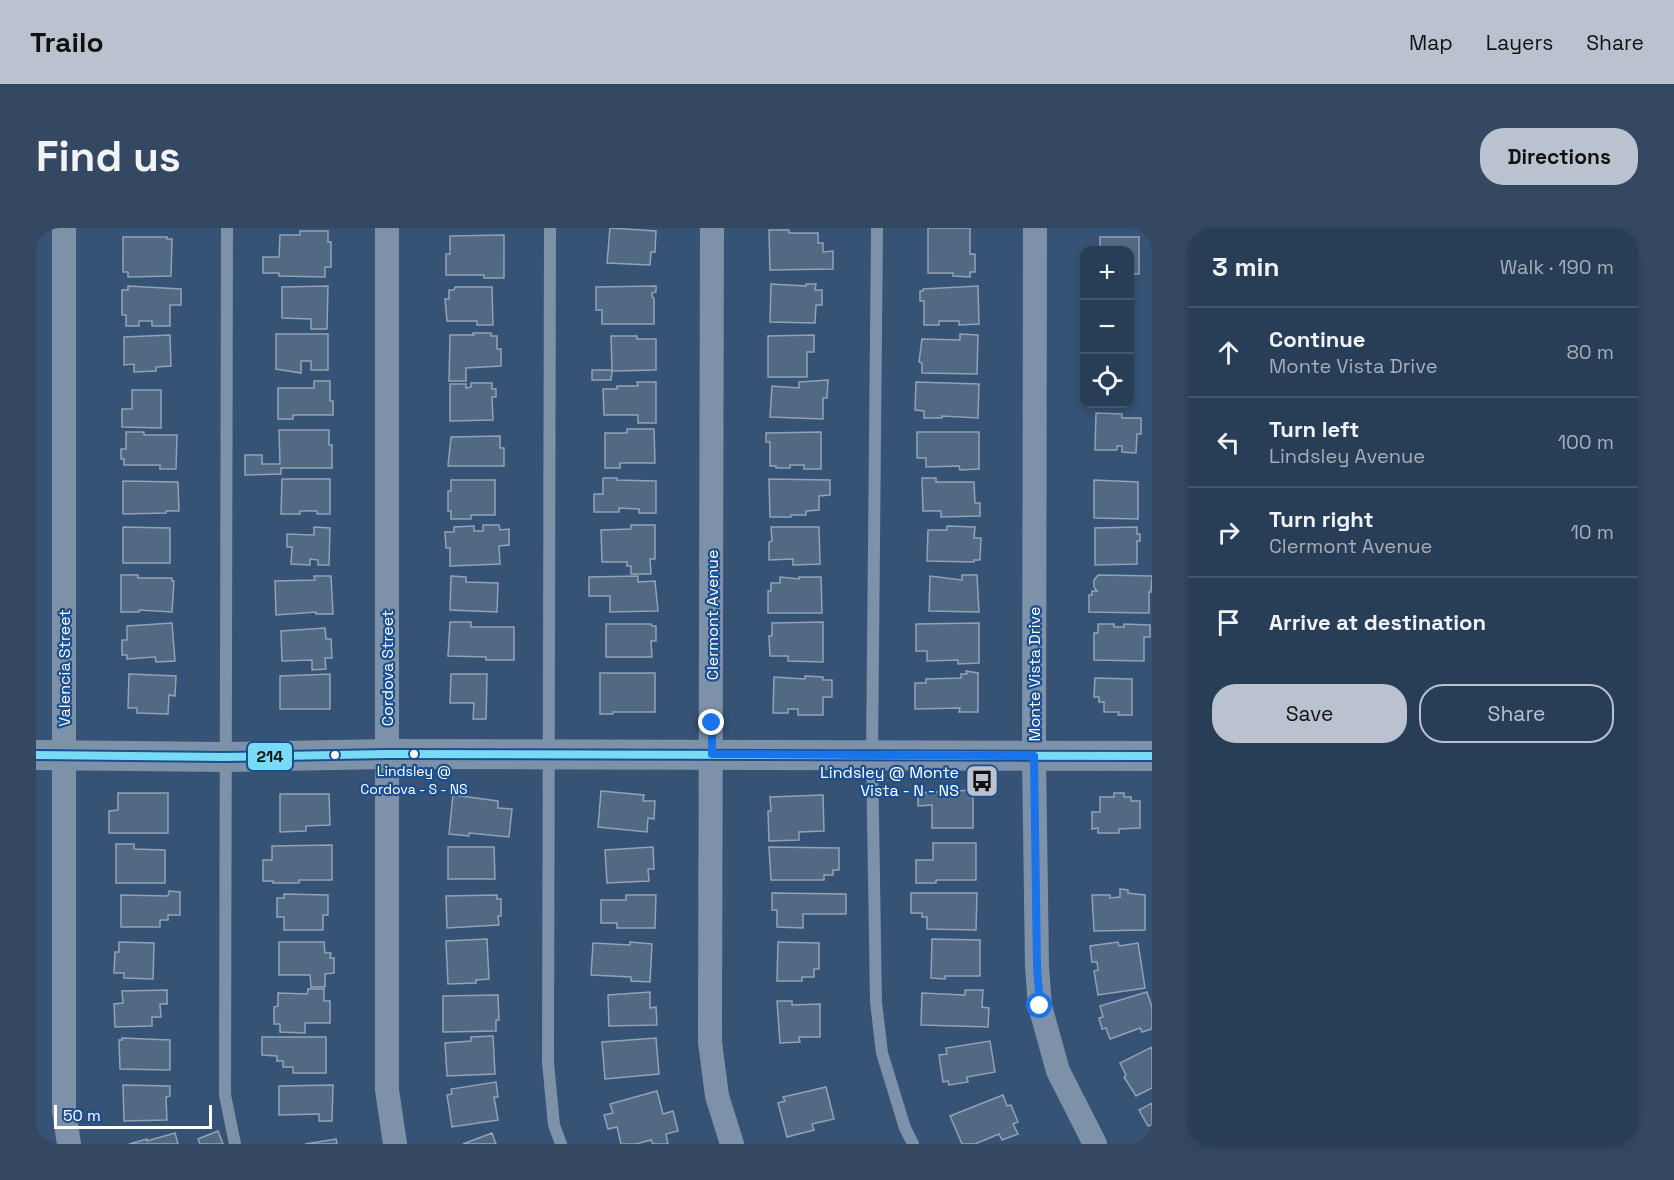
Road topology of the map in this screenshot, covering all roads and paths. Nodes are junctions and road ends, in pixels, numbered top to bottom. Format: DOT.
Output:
graph roads {
  1 [pos="64,228"];
  2 [pos="226,228"];
  3 [pos="387,228"];
  4 [pos="550,228"];
  5 [pos="712,228"];
  6 [pos="877,228"];
  7 [pos="1035,228"];
  8 [pos="388,754"];
  9 [pos="712,754"];
  10 [pos="50,755"];
  11 [pos="872,755"];
  12 [pos="548,756"];
  13 [pos="1034,756"];
  14 [pos="1152,756"];
  15 [pos="224,757"];
  16 [pos="69,1144"];
  17 [pos="235,1144"];
  18 [pos="395,1144"];
  19 [pos="561,1144"];
  20 [pos="732,1144"];
  21 [pos="913,1144"];
  22 [pos="1095,1144"];
  1 -- 10 [label="street, Valencia Street"];
  2 -- 15 [label="lane"];
  3 -- 8 [label="street, Cordova Street"];
  4 -- 12 [label="lane"];
  5 -- 9 [label="street, Clermont Avenue"];
  6 -- 11 [label="lane"];
  7 -- 13 [label="street, Monte Vista Drive"];
  8 -- 12 [label="street"];
  8 -- 15 [label="street"];
  8 -- 18 [label="street, Cordova Street"];
  9 -- 11 [label="street"];
  9 -- 12 [label="street"];
  9 -- 20 [label="street, Clermont Avenue"];
  10 -- 15 [label="street"];
  10 -- 16 [label="street, Valencia Street"];
  11 -- 13 [label="street"];
  11 -- 21 [label="lane"];
  12 -- 19 [label="lane"];
  13 -- 14 [label="street"];
  13 -- 22 [label="street, Monte Vista Drive"];
  15 -- 17 [label="lane"];
}
